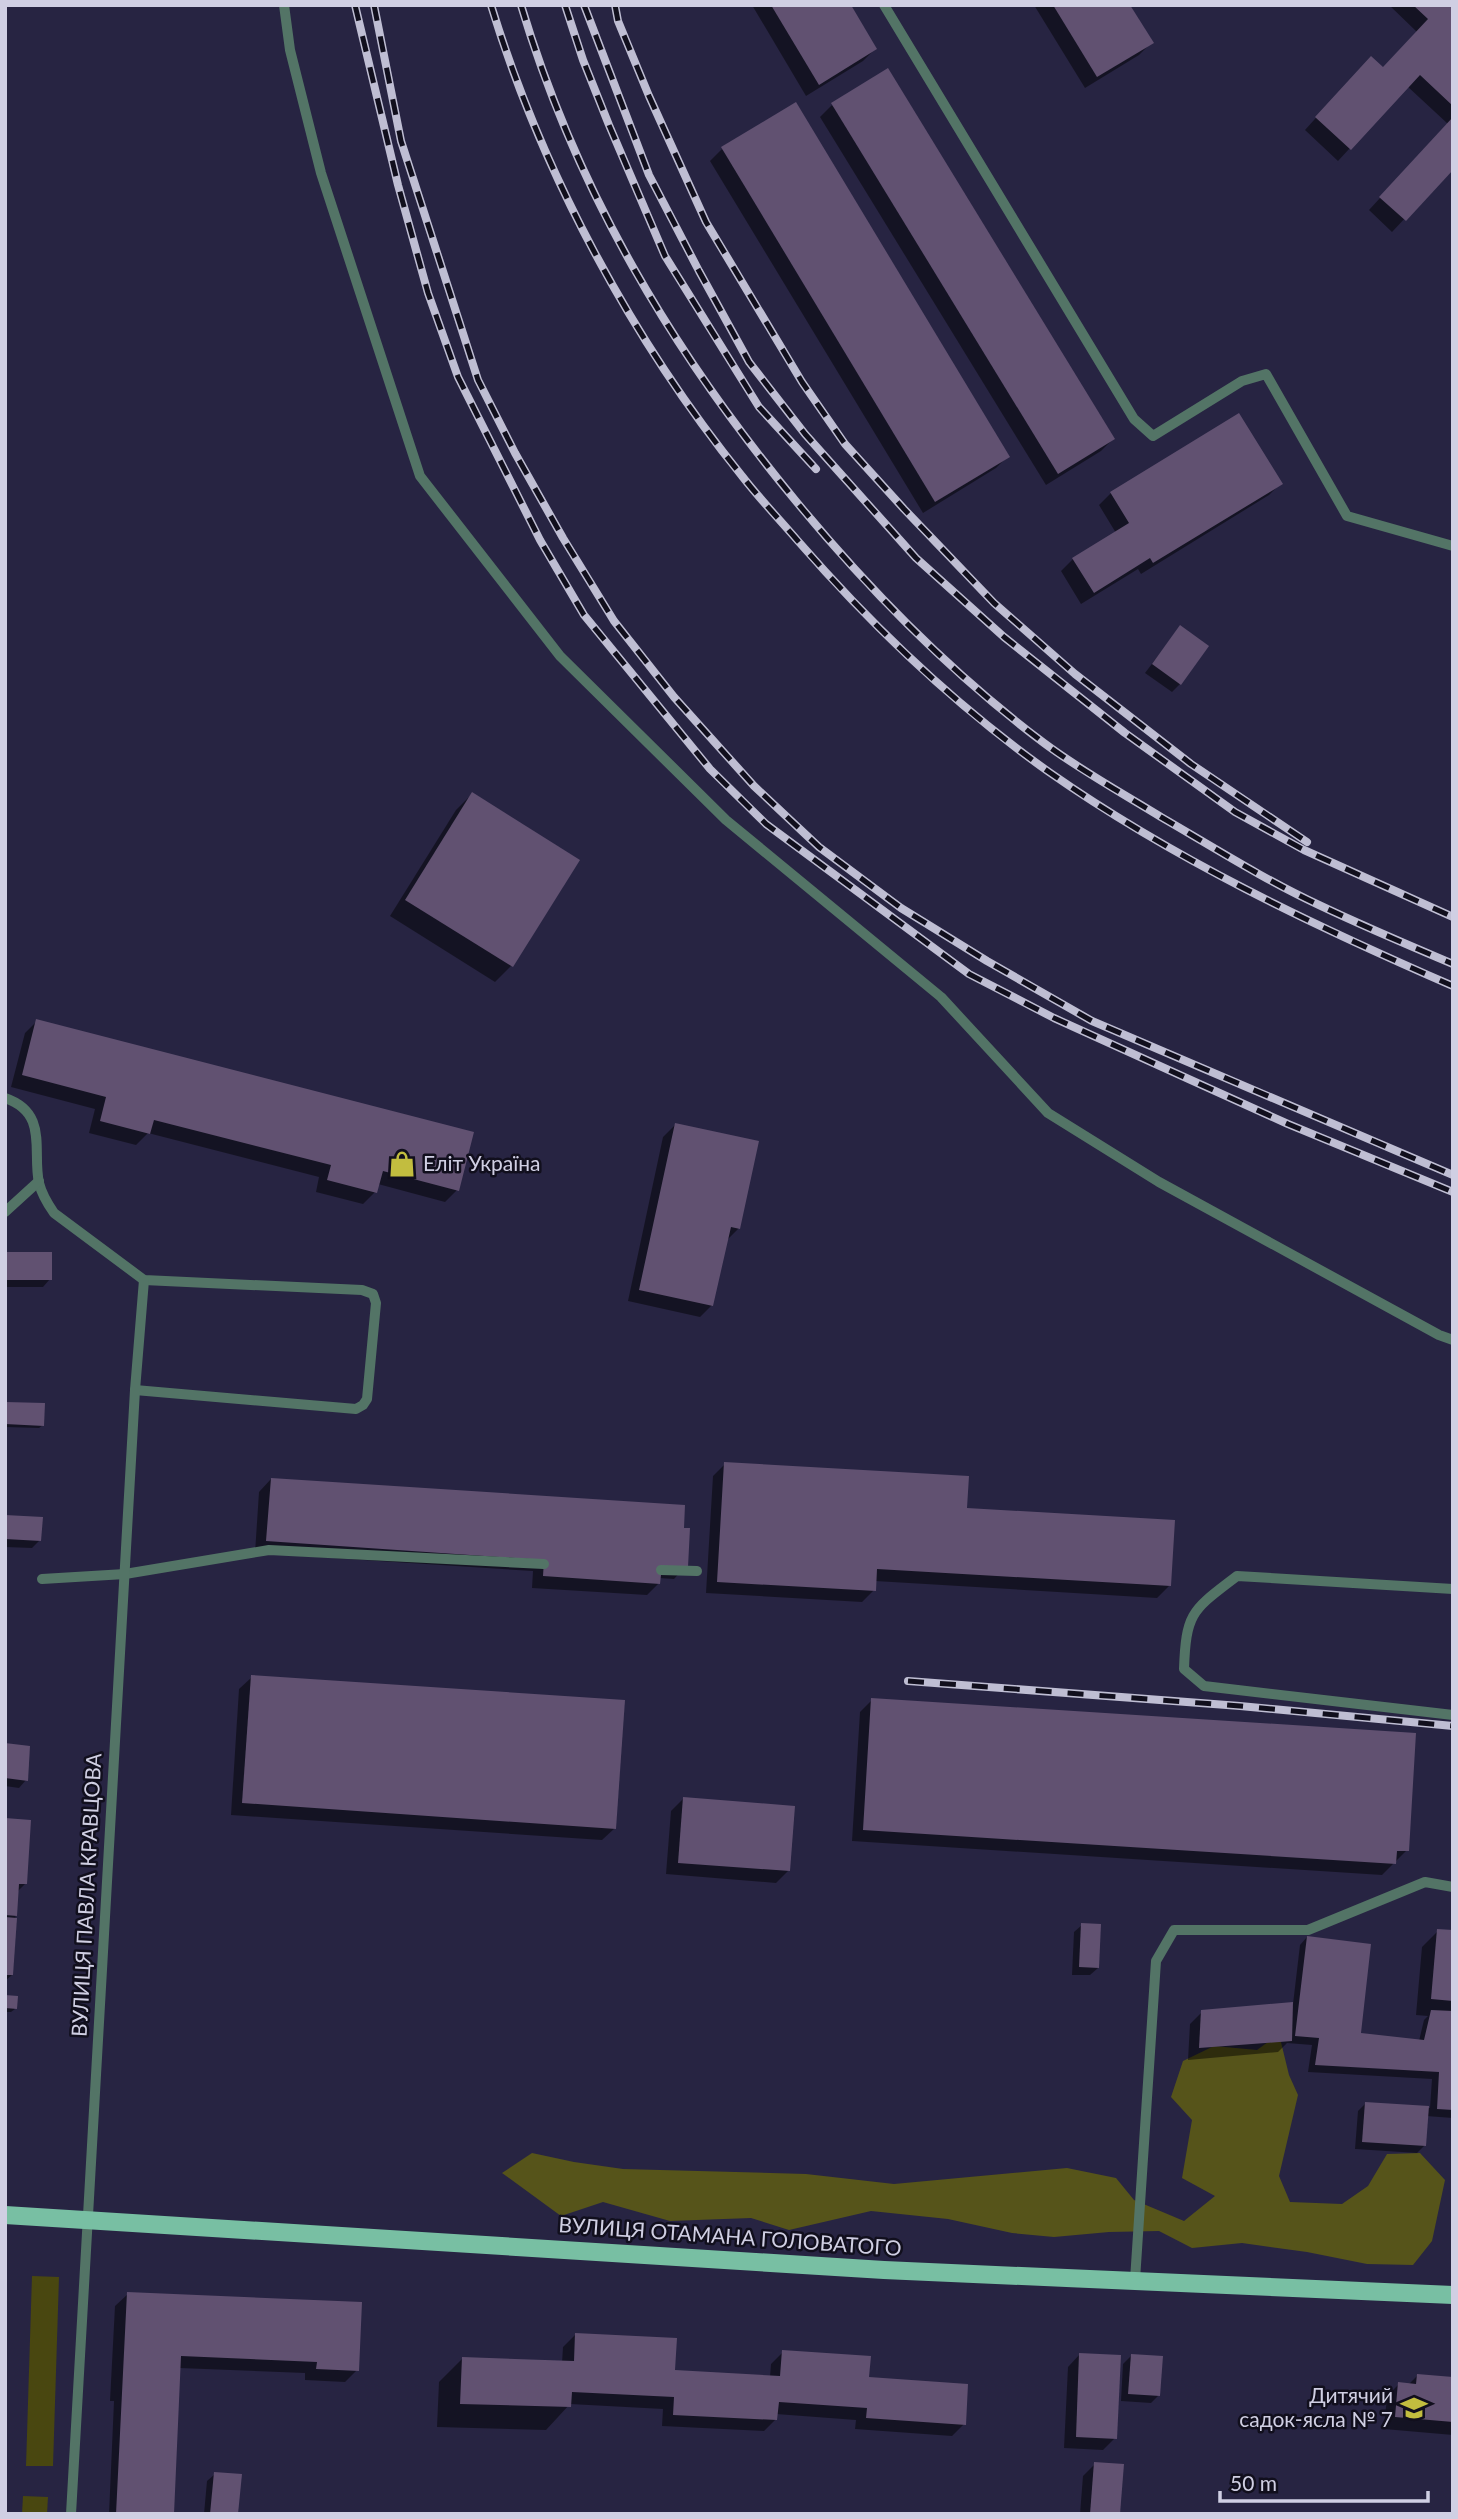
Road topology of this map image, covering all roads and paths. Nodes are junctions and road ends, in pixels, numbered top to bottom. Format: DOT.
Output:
graph roads {
  1 [pos="284,5"];
  2 [pos="884,5"];
  3 [pos="1453,545"];
  4 [pos="5,1098"];
  5 [pos="38,1181"];
  6 [pos="5,1212"];
  7 [pos="144,1279"];
  8 [pos="1453,1340"];
  9 [pos="135,1390"];
  10 [pos="544,1564"];
  11 [pos="661,1570"];
  12 [pos="697,1572"];
  13 [pos="125,1574"];
  14 [pos="42,1579"];
  15 [pos="1453,1589"];
  16 [pos="1453,1715"];
  17 [pos="1453,1887"];
  18 [pos="5,2216"];
  19 [pos="88,2220"];
  20 [pos="1135,2280"];
  21 [pos="1453,2295"];
  22 [pos="71,2514"];
  1 -- 8 [label="lane"];
  2 -- 3 [label="lane"];
  4 -- 5 [label="lane"];
  5 -- 6 [label="lane"];
  5 -- 7 [label="lane"];
  7 -- 9 [label="lane, ВУЛИЦЯ ПАВЛА КРАВЦОВА"];
  7 -- 9 [label="lane"];
  9 -- 13 [label="lane, ВУЛИЦЯ ПАВЛА КРАВЦОВА"];
  10 -- 13 [label="lane"];
  11 -- 12 [label="lane"];
  13 -- 14 [label="lane"];
  13 -- 19 [label="lane, ВУЛИЦЯ ПАВЛА КРАВЦОВА"];
  15 -- 16 [label="lane"];
  17 -- 20 [label="lane"];
  18 -- 19 [label="main road, ВУЛИЦЯ ОТАМАНА ГОЛОВАТОГО"];
  19 -- 20 [label="main road, ВУЛИЦЯ ОТАМАНА ГОЛОВАТОГО"];
  19 -- 22 [label="lane, ВУЛИЦЯ ПАВЛА КРАВЦОВА"];
  20 -- 21 [label="main road, ВУЛИЦЯ ОТАМАНА ГОЛОВАТОГО"];
}
